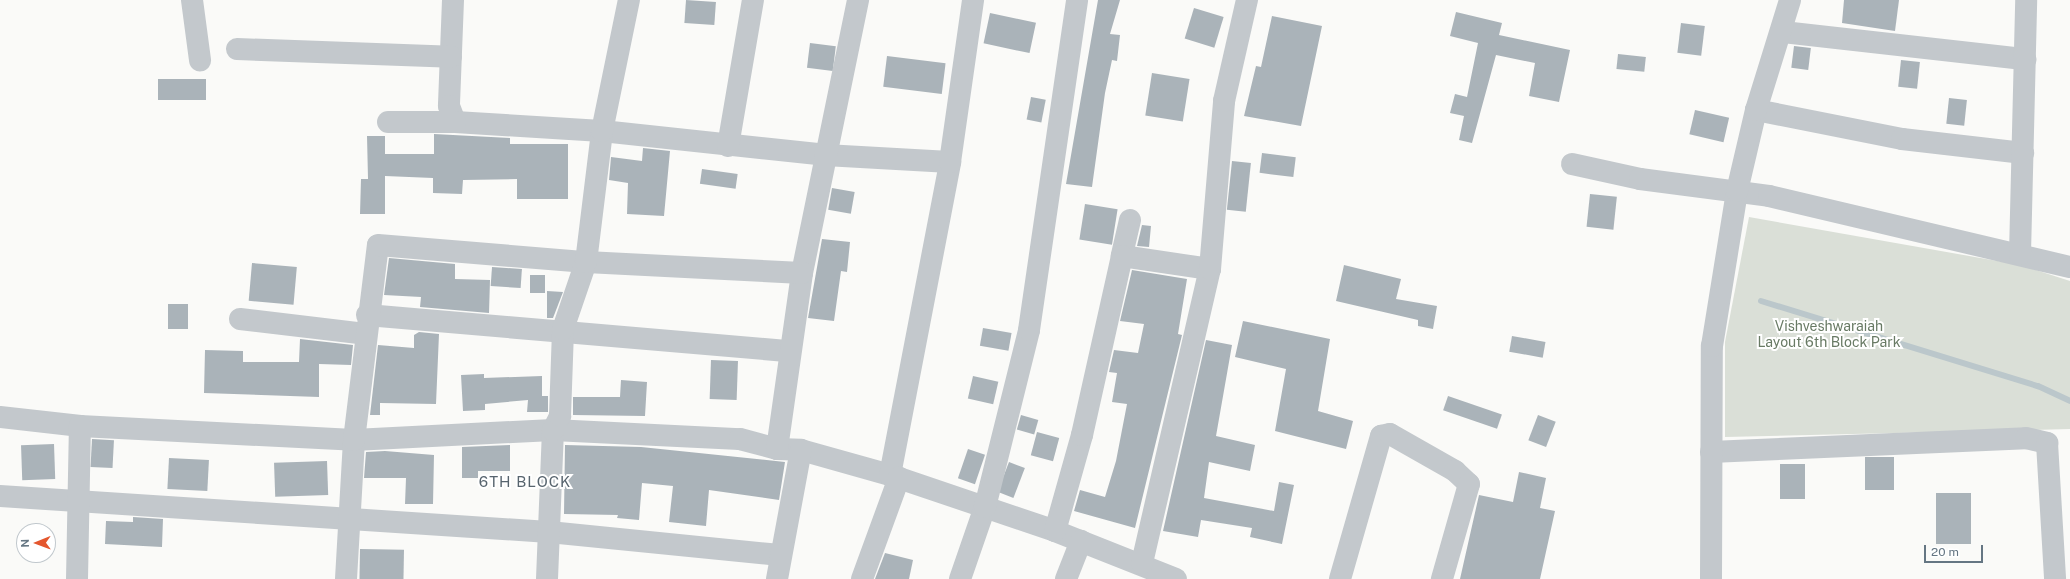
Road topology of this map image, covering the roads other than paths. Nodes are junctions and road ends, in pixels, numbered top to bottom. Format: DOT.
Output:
graph roads {
  1 [pos="192,0"];
  2 [pos="453,0"];
  3 [pos="629,0"];
  4 [pos="753,0"];
  5 [pos="858,0"];
  6 [pos="973,0"];
  7 [pos="1077,0"];
  8 [pos="1790,0"];
  9 [pos="2026,0"];
  10 [pos="1243,1"];
  11 [pos="1783,32"];
  12 [pos="237,49"];
  13 [pos="451,57"];
  14 [pos="2025,59"];
  15 [pos="200,60"];
  16 [pos="1756,110"];
  17 [pos="388,122"];
  18 [pos="455,122"];
  19 [pos="602,131"];
  20 [pos="728,146"];
  21 [pos="2023,153"];
  22 [pos="825,155"];
  23 [pos="950,162"];
  24 [pos="1572,164"];
  25 [pos="1737,191"];
  26 [pos="1130,220"];
  27 [pos="2020,254"];
  28 [pos="1122,256"];
  29 [pos="586,262"];
  30 [pos="2070,267"];
  31 [pos="1210,269"];
  32 [pos="802,273"];
  33 [pos="240,319"];
  34 [pos="366,325"];
  35 [pos="563,329"];
  36 [pos="790,351"];
  37 [pos="0,417"];
  38 [pos="80,426"];
  39 [pos="553,430"];
  40 [pos="354,440"];
  41 [pos="777,448"];
  42 [pos="801,450"];
  43 [pos="1711,452"];
  44 [pos="895,477"];
  45 [pos="0,496"];
  46 [pos="78,504"];
  47 [pos="985,507"];
  48 [pos="350,519"];
  49 [pos="1055,531"];
  50 [pos="549,532"];
  51 [pos="1081,542"];
  52 [pos="780,555"];
  53 [pos="1142,563"];
  54 [pos="1172,578"];
  55 [pos="77,579"];
  56 [pos="346,579"];
  57 [pos="547,579"];
  58 [pos="777,579"];
  59 [pos="862,579"];
  60 [pos="960,579"];
  61 [pos="1066,579"];
  62 [pos="1340,579"];
  63 [pos="1442,579"];
  64 [pos="1711,579"];
  65 [pos="2055,579"];
  66 [pos="2063,579"];
  67 [pos="2070,579"];
  1 -- 15 [label="street"];
  2 -- 13 [label="street"];
  3 -- 19 [label="street"];
  4 -- 20 [label="street"];
  5 -- 22 [label="street"];
  6 -- 23 [label="street"];
  7 -- 47 [label="street"];
  8 -- 11 [label="street"];
  9 -- 14 [label="street"];
  10 -- 31 [label="street"];
  11 -- 14 [label="street"];
  11 -- 16 [label="street"];
  12 -- 13 [label="street"];
  13 -- 18 [label="street"];
  14 -- 21 [label="street"];
  16 -- 21 [label="street"];
  16 -- 25 [label="street"];
  17 -- 18 [label="street"];
  18 -- 19 [label="street"];
  19 -- 20 [label="street"];
  19 -- 29 [label="street"];
  20 -- 22 [label="street"];
  21 -- 27 [label="street"];
  22 -- 23 [label="street"];
  22 -- 32 [label="street"];
  23 -- 44 [label="street"];
  24 -- 25 [label="street"];
  25 -- 27 [label="street"];
  25 -- 43 [label="street"];
  26 -- 28 [label="street"];
  27 -- 30 [label="street"];
  28 -- 31 [label="street"];
  28 -- 49 [label="street"];
  29 -- 32 [label="street"];
  29 -- 34 [label="street"];
  29 -- 35 [label="street"];
  31 -- 53 [label="street"];
  32 -- 36 [label="street"];
  33 -- 34 [label="street"];
  34 -- 35 [label="street"];
  34 -- 40 [label="street"];
  35 -- 36 [label="street"];
  35 -- 39 [label="street"];
  36 -- 41 [label="street"];
  37 -- 38 [label="street"];
  38 -- 40 [label="street"];
  38 -- 46 [label="street"];
  39 -- 40 [label="street"];
  39 -- 41 [label="street"];
  39 -- 50 [label="street"];
  40 -- 48 [label="street"];
  41 -- 42 [label="street"];
  42 -- 44 [label="street"];
  42 -- 52 [label="street"];
  43 -- 64 [label="street"];
  43 -- 65 [label="street"];
  44 -- 47 [label="street"];
  44 -- 59 [label="street"];
  45 -- 46 [label="street"];
  46 -- 48 [label="street"];
  46 -- 55 [label="street"];
  47 -- 49 [label="street"];
  47 -- 60 [label="street"];
  48 -- 50 [label="street"];
  48 -- 56 [label="street"];
  49 -- 51 [label="street"];
  50 -- 52 [label="street"];
  50 -- 57 [label="street"];
  51 -- 53 [label="street"];
  51 -- 61 [label="street"];
  52 -- 58 [label="street"];
  53 -- 54 [label="street"];
  62 -- 63 [label="street"];
  66 -- 67 [label="street"];
}
